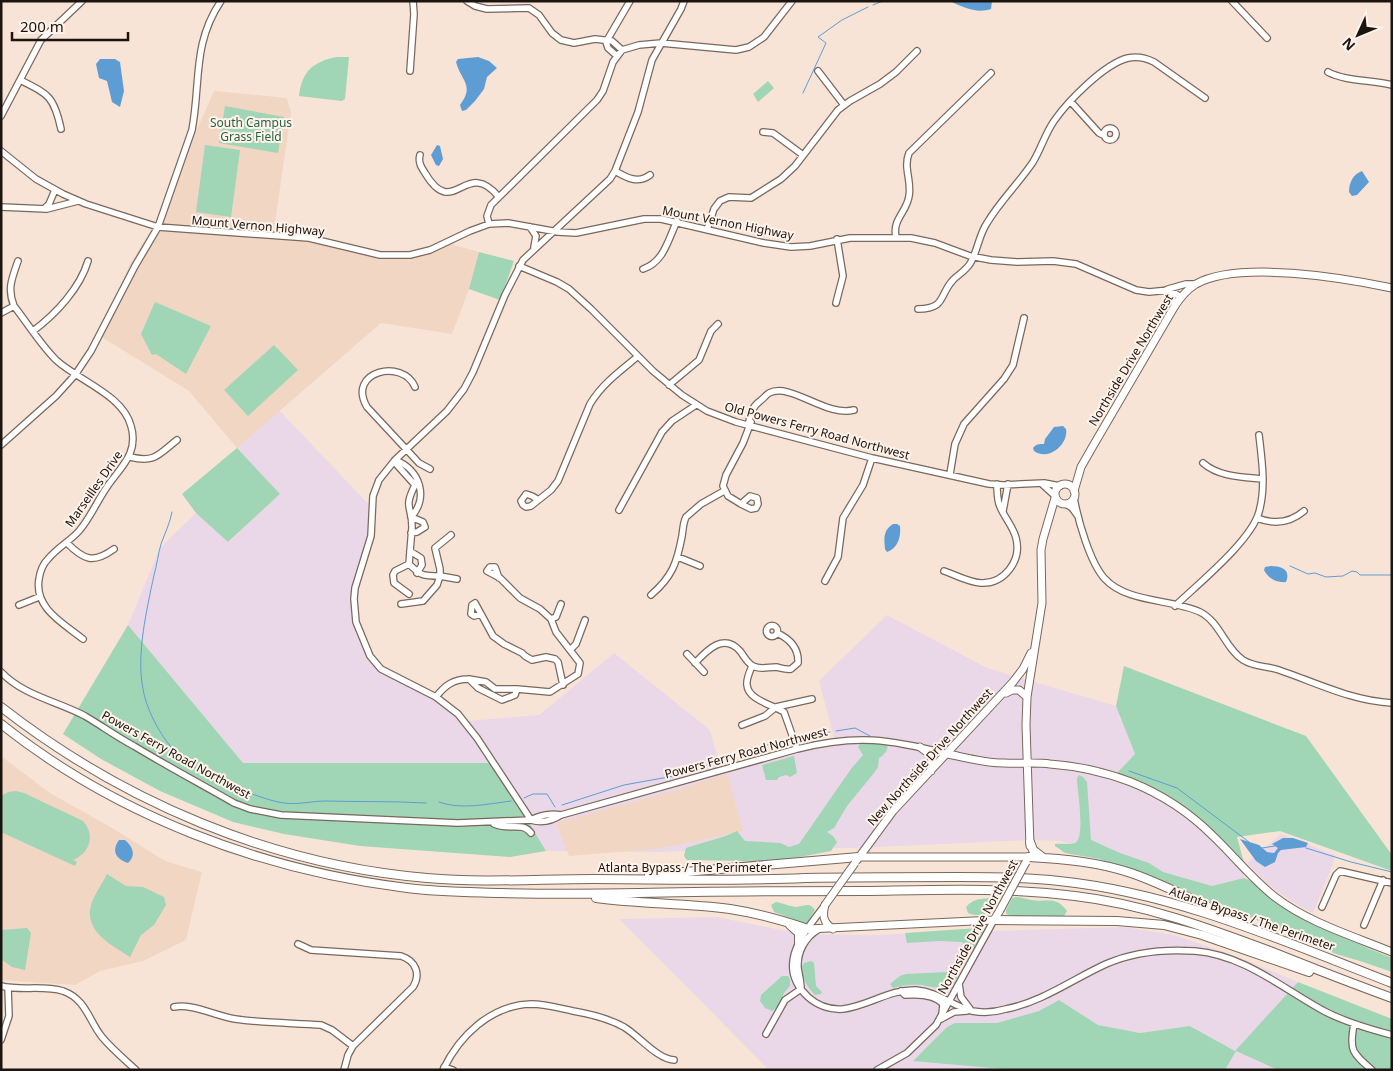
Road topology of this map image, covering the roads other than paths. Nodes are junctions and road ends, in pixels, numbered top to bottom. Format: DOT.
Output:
graph roads {
  1 [pos="82,1"];
  2 [pos="221,1"];
  3 [pos="413,1"];
  4 [pos="467,1"];
  5 [pos="530,1"];
  6 [pos="630,1"];
  7 [pos="684,1"];
  8 [pos="792,1"];
  9 [pos="1232,1"];
  10 [pos="529,8"];
  11 [pos="1267,38"];
  12 [pos="606,42"];
  13 [pos="661,43"];
  14 [pos="622,50"];
  15 [pos="917,51"];
  16 [pos="616,56"];
  17 [pos="410,71"];
  18 [pos="818,71"];
  19 [pos="1328,72"];
  20 [pos="991,73"];
  21 [pos="20,80"];
  22 [pos="1392,85"];
  23 [pos="1205,98"];
  24 [pos="1071,102"];
  25 [pos="844,105"];
  26 [pos="1,116"];
  27 [pos="61,129"];
  28 [pos="763,132"];
  29 [pos="1103,134"];
  30 [pos="1,151"];
  31 [pos="420,155"];
  32 [pos="803,155"];
  33 [pos="615,171"];
  34 [pos="650,175"];
  35 [pos="55,190"];
  36 [pos="499,197"];
  37 [pos="78,201"];
  38 [pos="1,207"];
  39 [pos="44,209"];
  40 [pos="568,219"];
  41 [pos="677,221"];
  42 [pos="489,224"];
  43 [pos="527,226"];
  44 [pos="158,227"];
  45 [pos="707,230"];
  46 [pos="554,232"];
  47 [pos="573,233"];
  48 [pos="896,237"];
  49 [pos="837,239"];
  50 [pos="533,249"];
  51 [pos="973,257"];
  52 [pos="18,261"];
  53 [pos="88,261"];
  54 [pos="519,266"];
  55 [pos="643,269"];
  56 [pos="1196,284"];
  57 [pos="1392,288"];
  58 [pos="1166,290"];
  59 [pos="1181,297"];
  60 [pos="836,303"];
  61 [pos="14,306"];
  62 [pos="1175,306"];
  63 [pos="918,310"];
  64 [pos="1,313"];
  65 [pos="1024,318"];
  66 [pos="718,324"];
  67 [pos="33,331"];
  68 [pos="637,357"];
  69 [pos="76,375"];
  70 [pos="669,385"];
  71 [pos="414,387"];
  72 [pos="696,405"];
  73 [pos="854,410"];
  74 [pos="749,425"];
  75 [pos="1259,435"];
  76 [pos="177,440"];
  77 [pos="1,445"];
  78 [pos="407,450"];
  79 [pos="130,457"];
  80 [pos="872,458"];
  81 [pos="395,460"];
  82 [pos="1202,463"];
  83 [pos="1081,468"];
  84 [pos="430,469"];
  85 [pos="950,474"];
  86 [pos="1263,479"];
  87 [pos="1040,483"];
  88 [pos="997,484"];
  89 [pos="1008,484"];
  90 [pos="418,485"];
  91 [pos="1062,485"];
  92 [pos="724,491"];
  93 [pos="1074,494"];
  94 [pos="1055,497"];
  95 [pos="537,499"];
  96 [pos="741,504"];
  97 [pos="1065,504"];
  98 [pos="619,510"];
  99 [pos="1003,511"];
  100 [pos="1304,511"];
  101 [pos="411,517"];
  102 [pos="1080,518"];
  103 [pos="1257,518"];
  104 [pos="1048,524"];
  105 [pos="411,533"];
  106 [pos="451,535"];
  107 [pos="67,542"];
  108 [pos="114,549"];
  109 [pos="410,551"];
  110 [pos="678,557"];
  111 [pos="409,564"];
  112 [pos="700,566"];
  113 [pos="944,571"];
  114 [pos="417,573"];
  115 [pos="440,576"];
  116 [pos="499,578"];
  117 [pos="457,579"];
  118 [pos="825,581"];
  119 [pos="408,594"];
  120 [pos="651,595"];
  121 [pos="40,597"];
  122 [pos="401,604"];
  123 [pos="561,604"];
  124 [pos="20,605"];
  125 [pos="1175,606"];
  126 [pos="481,614"];
  127 [pos="551,619"];
  128 [pos="585,620"];
  129 [pos="777,633"];
  130 [pos="83,639"];
  131 [pos="1035,644"];
  132 [pos="570,650"];
  133 [pos="687,654"];
  134 [pos="695,663"];
  135 [pos="752,666"];
  136 [pos="1,672"];
  137 [pos="704,672"];
  138 [pos="469,679"];
  139 [pos="563,685"];
  140 [pos="516,689"];
  141 [pos="1002,695"];
  142 [pos="436,697"];
  143 [pos="1027,697"];
  144 [pos="812,699"];
  145 [pos="1392,703"];
  146 [pos="1,707"];
  147 [pos="776,707"];
  148 [pos="1,724"];
  149 [pos="742,725"];
  150 [pos="920,747"];
  151 [pos="797,749"];
  152 [pos="948,754"];
  153 [pos="1027,763"];
  154 [pos="931,772"];
  155 [pos="531,820"];
  156 [pos="492,823"];
  157 [pos="531,834"];
  158 [pos="1030,842"];
  159 [pos="1042,857"];
  160 [pos="1027,859"];
  161 [pos="857,860"];
  162 [pos="581,880"];
  163 [pos="1382,880"];
  164 [pos="1392,883"];
  165 [pos="574,894"];
  166 [pos="825,905"];
  167 [pos="1322,907"];
  168 [pos="994,920"];
  169 [pos="784,921"];
  170 [pos="1364,925"];
  171 [pos="808,929"];
  172 [pos="819,929"];
  173 [pos="833,929"];
  174 [pos="1261,932"];
  175 [pos="799,942"];
  176 [pos="298,944"];
  177 [pos="1392,952"];
  178 [pos="1352,983"];
  179 [pos="1392,983"];
  180 [pos="959,984"];
  181 [pos="1,986"];
  182 [pos="8,988"];
  183 [pos="801,988"];
  184 [pos="901,991"];
  185 [pos="1392,998"];
  186 [pos="950,1000"];
  187 [pos="174,1007"];
  188 [pos="972,1011"];
  189 [pos="940,1020"];
  190 [pos="1354,1024"];
  191 [pos="766,1034"];
  192 [pos="1392,1035"];
  193 [pos="1,1040"];
  194 [pos="353,1046"];
  195 [pos="674,1060"];
  196 [pos="443,1068"];
  197 [pos="136,1070"];
  198 [pos="344,1070"];
  199 [pos="453,1070"];
  200 [pos="877,1070"];
  201 [pos="1372,1070"];
  1 -- 21 [label="street"];
  2 -- 44 [label="street"];
  3 -- 17 [label="street"];
  4 -- 10 [label="street"];
  5 -- 10 [label="street"];
  6 -- 12 [label="street"];
  7 -- 13 [label="street"];
  8 -- 13 [label="street"];
  9 -- 11 [label="street"];
  10 -- 12 [label="street"];
  12 -- 14 [label="street"];
  12 -- 16 [label="street"];
  13 -- 14 [label="street"];
  13 -- 33 [label="street"];
  14 -- 16 [label="street"];
  15 -- 25 [label="street"];
  16 -- 36 [label="street"];
  18 -- 25 [label="street"];
  19 -- 22 [label="street"];
  20 -- 48 [label="street"];
  21 -- 26 [label="street"];
  21 -- 27 [label="street"];
  23 -- 24 [label="street"];
  24 -- 29 [label="street"];
  24 -- 51 [label="street"];
  25 -- 32 [label="street"];
  28 -- 32 [label="street"];
  30 -- 35 [label="street, Mount Vernon Highway"];
  31 -- 36 [label="street"];
  32 -- 45 [label="street"];
  33 -- 34 [label="street"];
  33 -- 40 [label="street"];
  35 -- 37 [label="street, Mount Vernon Highway"];
  35 -- 39 [label="street"];
  36 -- 42 [label="street"];
  37 -- 39 [label="street"];
  37 -- 44 [label="street, Mount Vernon Highway"];
  38 -- 39 [label="street"];
  40 -- 46 [label="street"];
  40 -- 47 [label="street"];
  41 -- 45 [label="street, Mount Vernon Highway"];
  41 -- 47 [label="street, Mount Vernon Highway"];
  41 -- 55 [label="street"];
  42 -- 43 [label="street, Mount Vernon Highway"];
  42 -- 44 [label="street, Mount Vernon Highway"];
  43 -- 46 [label="street, Mount Vernon Highway"];
  43 -- 50 [label="street"];
  44 -- 69 [label="street"];
  45 -- 49 [label="street, Mount Vernon Highway"];
  46 -- 47 [label="street, Mount Vernon Highway"];
  46 -- 50 [label="street"];
  48 -- 49 [label="street, Mount Vernon Highway"];
  48 -- 51 [label="street, Mount Vernon Highway"];
  49 -- 60 [label="street"];
  50 -- 54 [label="street"];
  51 -- 58 [label="street, Mount Vernon Highway"];
  51 -- 63 [label="street"];
  52 -- 61 [label="street"];
  53 -- 67 [label="street"];
  54 -- 68 [label="street, Old Powers Ferry Road Northwest"];
  54 -- 78 [label="street"];
  56 -- 57 [label="main road, Northside Drive Northwest"];
  56 -- 58 [label="street"];
  56 -- 59 [label="main road, Northside Drive Northwest"];
  58 -- 59 [label="street, Mount Vernon Highway"];
  58 -- 62 [label="street"];
  59 -- 62 [label="main road, Northside Drive Northwest"];
  61 -- 64 [label="street"];
  61 -- 67 [label="street, Marseilles Drive"];
  62 -- 83 [label="main road, Northside Drive Northwest"];
  65 -- 85 [label="street"];
  66 -- 70 [label="street"];
  67 -- 69 [label="street, Marseilles Drive"];
  68 -- 70 [label="street, Old Powers Ferry Road Northwest"];
  68 -- 95 [label="street"];
  69 -- 77 [label="street"];
  69 -- 79 [label="street, Marseilles Drive"];
  70 -- 72 [label="street, Old Powers Ferry Road Northwest"];
  71 -- 78 [label="street"];
  72 -- 74 [label="street, Old Powers Ferry Road Northwest"];
  72 -- 98 [label="street"];
  73 -- 74 [label="street"];
  74 -- 80 [label="street, Old Powers Ferry Road Northwest"];
  74 -- 92 [label="street"];
  75 -- 86 [label="street"];
  76 -- 79 [label="street"];
  78 -- 81 [label="street"];
  78 -- 84 [label="street"];
  79 -- 107 [label="street, Marseilles Drive"];
  80 -- 85 [label="street, Old Powers Ferry Road Northwest"];
  80 -- 118 [label="street"];
  81 -- 90 [label="street"];
  81 -- 142 [label="street"];
  82 -- 86 [label="street"];
  83 -- 91 [label="main road, Northside Drive Northwest"];
  83 -- 93 [label="main road, Northside Drive Northwest"];
  85 -- 88 [label="street, Old Powers Ferry Road Northwest"];
  86 -- 103 [label="street"];
  87 -- 89 [label="street, Old Powers Ferry Road Northwest"];
  87 -- 91 [label="street, Old Powers Ferry Road Northwest"];
  87 -- 94 [label="street"];
  88 -- 89 [label="street, Old Powers Ferry Road Northwest"];
  88 -- 99 [label="street"];
  89 -- 99 [label="street"];
  90 -- 101 [label="street"];
  90 -- 101 [label="street"];
  91 -- 93 [label="main road"];
  91 -- 94 [label="main road"];
  92 -- 96 [label="street"];
  92 -- 110 [label="street"];
  93 -- 97 [label="main road"];
  93 -- 102 [label="street"];
  94 -- 97 [label="main road"];
  94 -- 104 [label="main road, Northside Drive Northwest"];
  97 -- 102 [label="street"];
  97 -- 104 [label="main road, Northside Drive Northwest"];
  99 -- 113 [label="street"];
  100 -- 103 [label="street"];
  101 -- 105 [label="street"];
  101 -- 105 [label="street"];
  102 -- 125 [label="street"];
  103 -- 125 [label="street"];
  104 -- 131 [label="main road, Northside Drive Northwest"];
  105 -- 109 [label="street"];
  106 -- 115 [label="street"];
  107 -- 108 [label="street"];
  107 -- 121 [label="street, Marseilles Drive"];
  109 -- 111 [label="street"];
  109 -- 114 [label="street"];
  110 -- 112 [label="street"];
  110 -- 120 [label="street"];
  111 -- 114 [label="street"];
  111 -- 119 [label="street"];
  114 -- 115 [label="street"];
  115 -- 117 [label="street"];
  115 -- 122 [label="street"];
  116 -- 127 [label="street"];
  121 -- 124 [label="street"];
  121 -- 130 [label="street"];
  123 -- 127 [label="street"];
  125 -- 145 [label="street"];
  126 -- 126 [label="street"];
  126 -- 139 [label="street"];
  127 -- 132 [label="street"];
  128 -- 132 [label="street"];
  129 -- 135 [label="street"];
  131 -- 141 [label="main road, New Northside Drive Northwest"];
  131 -- 143 [label="main road, Northside Drive Northwest"];
  132 -- 139 [label="street"];
  133 -- 134 [label="street"];
  134 -- 135 [label="street"];
  134 -- 137 [label="street"];
  135 -- 147 [label="street"];
  136 -- 156 [label="street, Powers Ferry Road Northwest"];
  138 -- 140 [label="street"];
  138 -- 140 [label="street"];
  138 -- 142 [label="street"];
  139 -- 140 [label="street"];
  141 -- 143 [label="main road"];
  141 -- 152 [label="main road, New Northside Drive Northwest"];
  142 -- 155 [label="street"];
  143 -- 153 [label="main road, Northside Drive Northwest"];
  144 -- 147 [label="street"];
  146 -- 162 [label="highway, Atlanta Bypass / The Perimeter"];
  147 -- 149 [label="street"];
  147 -- 151 [label="street"];
  148 -- 165 [label="highway, Atlanta Bypass / The Perimeter"];
  150 -- 151 [label="street, Powers Ferry Road Northwest"];
  150 -- 152 [label="street, Powers Ferry Road Northwest"];
  150 -- 154 [label="main road"];
  151 -- 155 [label="street, Powers Ferry Road Northwest"];
  152 -- 153 [label="main road, Powers Ferry Road Northwest"];
  152 -- 154 [label="main road, New Northside Drive Northwest"];
  153 -- 158 [label="main road, Northside Drive Northwest"];
  153 -- 177 [label="main road, Powers Ferry Road Northwest"];
  154 -- 161 [label="main road, New Northside Drive Northwest"];
  155 -- 156 [label="street, Powers Ferry Road Northwest"];
  156 -- 157 [label="street"];
  158 -- 159 [label="highway"];
  158 -- 160 [label="main road, Northside Drive Northwest"];
  159 -- 160 [label="highway"];
  159 -- 174 [label="highway"];
  160 -- 161 [label="main road"];
  160 -- 168 [label="main road, Northside Drive Northwest, bridge"];
  161 -- 162 [label="highway"];
  161 -- 166 [label="main road, New Northside Drive Northwest, bridge"];
  162 -- 174 [label="highway, Atlanta Bypass / The Perimeter"];
  163 -- 164 [label="street"];
  163 -- 167 [label="street"];
  163 -- 170 [label="street"];
  165 -- 169 [label="highway"];
  165 -- 178 [label="highway, Atlanta Bypass / The Perimeter"];
  166 -- 171 [label="street, New Northside Drive Northwest"];
  166 -- 173 [label="main road"];
  168 -- 173 [label="main road"];
  168 -- 178 [label="highway"];
  168 -- 180 [label="street, Northside Drive Northwest"];
  169 -- 171 [label="highway"];
  169 -- 175 [label="highway"];
  171 -- 172 [label="main road"];
  171 -- 175 [label="street, New Northside Drive Northwest"];
  172 -- 173 [label="main road"];
  172 -- 183 [label="street"];
  174 -- 179 [label="highway, Atlanta Bypass / The Perimeter"];
  175 -- 183 [label="street, New Northside Drive Northwest"];
  176 -- 194 [label="street"];
  178 -- 185 [label="highway, Atlanta Bypass / The Perimeter"];
  180 -- 186 [label="street, Northside Drive Northwest"];
  180 -- 188 [label="street"];
  181 -- 182 [label="street"];
  182 -- 193 [label="street"];
  182 -- 197 [label="street"];
  183 -- 184 [label="street, New Northside Drive Northwest"];
  183 -- 191 [label="street"];
  184 -- 186 [label="street, New Northside Drive Northwest"];
  184 -- 189 [label="street"];
  186 -- 188 [label="street, New Northside Drive Northwest"];
  186 -- 189 [label="street, Northside Drive Northwest"];
  187 -- 194 [label="street"];
  188 -- 189 [label="street"];
  188 -- 190 [label="street"];
  189 -- 200 [label="street, Northside Drive Northwest"];
  190 -- 192 [label="street"];
  190 -- 201 [label="street"];
  194 -- 198 [label="street"];
  195 -- 196 [label="street"];
  196 -- 199 [label="street"];
}
